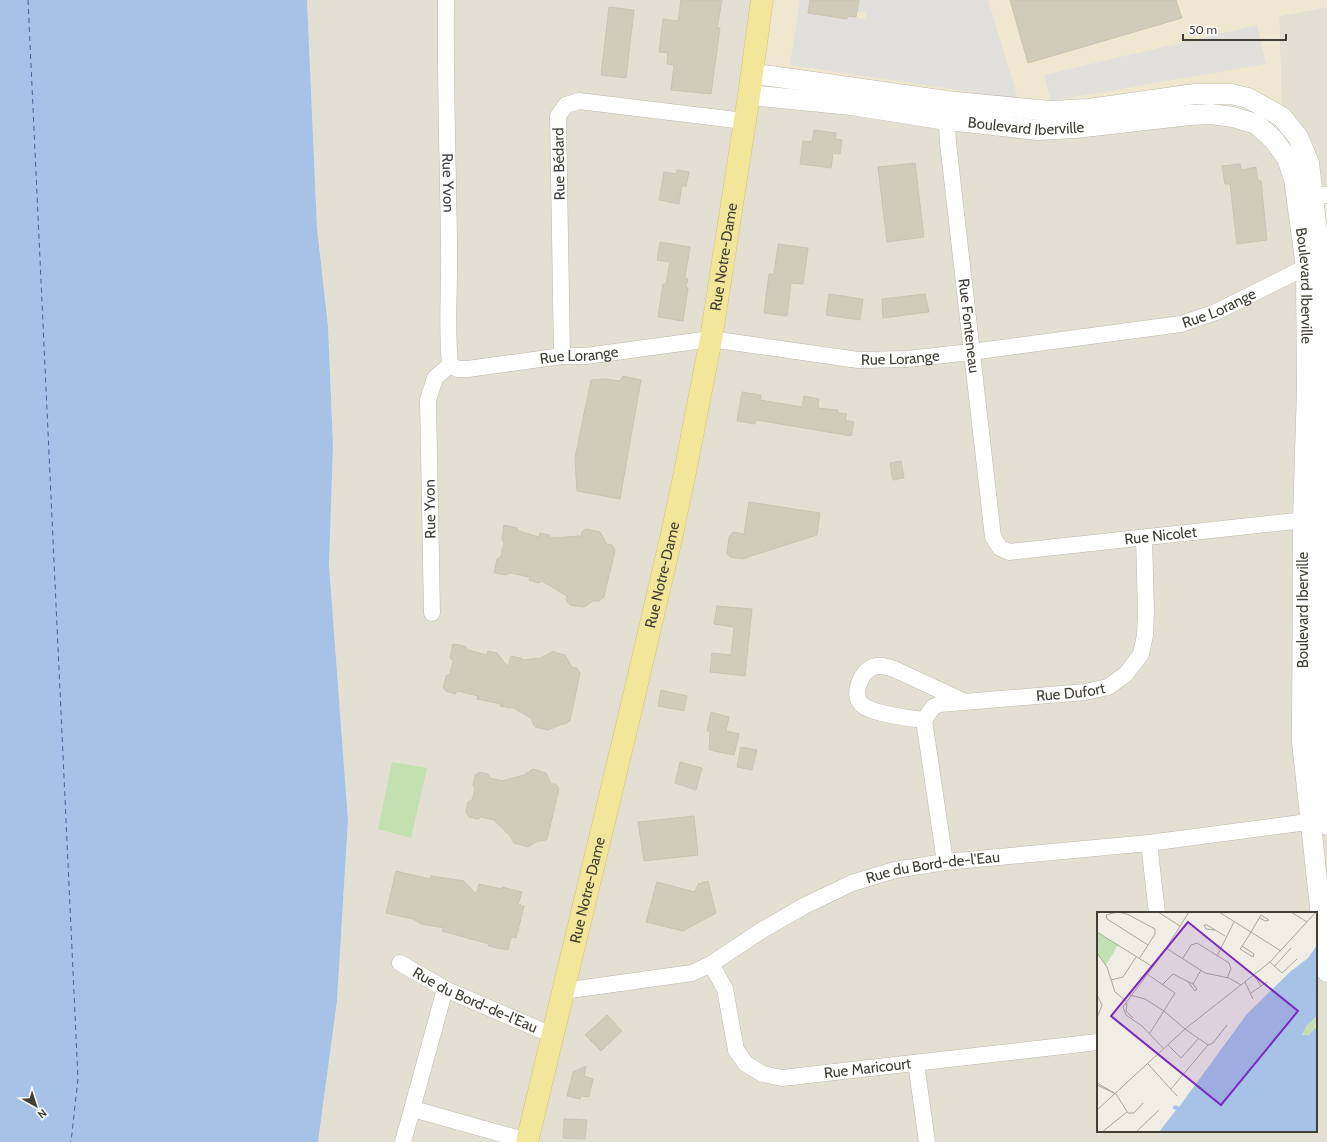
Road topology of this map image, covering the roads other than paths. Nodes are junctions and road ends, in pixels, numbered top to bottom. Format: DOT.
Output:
graph roads {
  1 [pos="446,0"];
  2 [pos="762,0"];
  3 [pos="750,85"];
  4 [pos="1270,109"];
  5 [pos="946,111"];
  6 [pos="744,120"];
  7 [pos="1260,128"];
  8 [pos="1312,196"];
  9 [pos="1313,266"];
  10 [pos="711,339"];
  11 [pos="971,352"];
  12 [pos="562,356"];
  13 [pos="450,366"];
  14 [pos="1312,519"];
  15 [pos="1144,538"];
  16 [pos="1000,548"];
  17 [pos="1317,598"];
  18 [pos="432,613"];
  19 [pos="964,702"];
  20 [pos="924,720"];
  21 [pos="1321,822"];
  22 [pos="1149,843"];
  23 [pos="945,862"];
  24 [pos="1157,912"];
  25 [pos="400,963"];
  26 [pos="711,964"];
  27 [pos="1327,972"];
  28 [pos="445,990"];
  29 [pos="563,991"];
  30 [pos="552,1035"];
  31 [pos="1097,1042"];
  32 [pos="916,1063"];
  33 [pos="412,1108"];
  34 [pos="527,1141"];
  35 [pos="403,1142"];
  36 [pos="927,1142"];
  1 -- 13 [label="street, Rue Yvon"];
  2 -- 3 [label="main road, Rue Notre-Dame"];
  3 -- 5 [label="street, Boulevard Iberville"];
  3 -- 6 [label="main road, Rue Notre-Dame"];
  4 -- 5 [label="street, Boulevard Iberville"];
  4 -- 7 [label="street"];
  4 -- 8 [label="street, Boulevard Iberville"];
  5 -- 7 [label="street, Boulevard Iberville"];
  5 -- 11 [label="street, Rue Fonteneau"];
  6 -- 10 [label="main road, Rue Notre-Dame"];
  6 -- 12 [label="street, Rue Bédard"];
  7 -- 8 [label="street, Boulevard Iberville"];
  8 -- 9 [label="street, Boulevard Iberville"];
  9 -- 11 [label="street, Rue Lorange"];
  9 -- 14 [label="street, Boulevard Iberville"];
  10 -- 11 [label="street, Rue Lorange"];
  10 -- 12 [label="street, Rue Lorange"];
  10 -- 29 [label="main road, Rue Notre-Dame"];
  11 -- 16 [label="street, Rue Fonteneau"];
  12 -- 13 [label="street, Rue Lorange"];
  13 -- 18 [label="street, Rue Yvon"];
  14 -- 15 [label="street, Rue Nicolet"];
  14 -- 17 [label="street, Boulevard Iberville"];
  15 -- 16 [label="street, Rue Nicolet"];
  15 -- 19 [label="street, Rue Dufort"];
  17 -- 21 [label="street, Boulevard Iberville"];
  19 -- 20 [label="street, Rue Dufort"];
  19 -- 20 [label="street, Rue Dufort"];
  20 -- 23 [label="street"];
  21 -- 22 [label="street, Rue du Bord-de-l'Eau"];
  21 -- 27 [label="street, Boulevard Iberville"];
  22 -- 23 [label="street, Rue du Bord-de-l'Eau"];
  22 -- 24 [label="street"];
  23 -- 26 [label="street, Rue du Bord-de-l'Eau"];
  25 -- 28 [label="street, Rue du Bord-de-l'Eau"];
  26 -- 29 [label="street, Rue du Bord-de-l'Eau"];
  26 -- 32 [label="street, Rue Maricourt"];
  28 -- 30 [label="street, Rue du Bord-de-l'Eau"];
  28 -- 33 [label="street"];
  29 -- 30 [label="main road, Rue Notre-Dame"];
  30 -- 34 [label="main road, Rue Notre-Dame"];
  31 -- 32 [label="street, Rue Maricourt"];
  32 -- 36 [label="street"];
  33 -- 34 [label="street"];
  33 -- 35 [label="street"];
}
